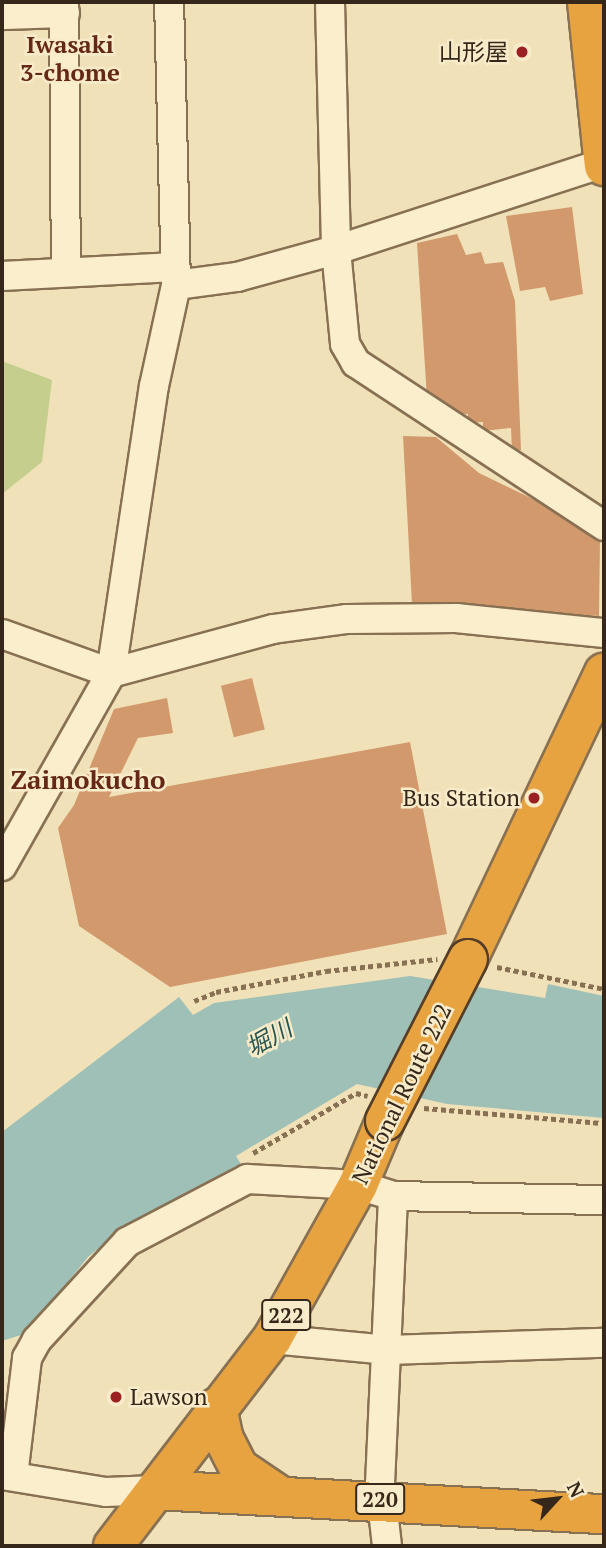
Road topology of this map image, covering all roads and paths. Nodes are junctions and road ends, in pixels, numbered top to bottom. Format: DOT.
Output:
graph roads {
  1 [pos="169,2"];
  2 [pos="330,2"];
  3 [pos="587,2"];
  4 [pos="65,8"];
  5 [pos="2,15"];
  6 [pos="604,165"];
  7 [pos="335,250"];
  8 [pos="66,269"];
  9 [pos="2,276"];
  10 [pos="176,276"];
  11 [pos="604,526"];
  12 [pos="604,633"];
  13 [pos="2,634"];
  14 [pos="111,673"];
  15 [pos="604,673"];
  16 [pos="2,866"];
  17 [pos="468,959"];
  18 [pos="604,989"];
  19 [pos="194,1001"];
  20 [pos="375,1191"];
  21 [pos="604,1199"];
  22 [pos="272,1339"];
  23 [pos="604,1343"];
  24 [pos="387,1350"];
  25 [pos="217,1407"];
  26 [pos="7,1476"];
  27 [pos="156,1490"];
  28 [pos="276,1493"];
  29 [pos="380,1499"];
  30 [pos="604,1514"];
  31 [pos="113,1546"];
  32 [pos="387,1546"];
  1 -- 10 [label="street"];
  2 -- 7 [label="street"];
  3 -- 6 [label="highway"];
  4 -- 5 [label="street"];
  4 -- 8 [label="street"];
  6 -- 7 [label="street"];
  7 -- 10 [label="street"];
  7 -- 11 [label="street"];
  8 -- 9 [label="street"];
  8 -- 10 [label="street"];
  10 -- 14 [label="street"];
  12 -- 14 [label="street"];
  13 -- 14 [label="street"];
  14 -- 16 [label="street"];
  15 -- 17 [label="highway, National Route 222 / 222"];
  17 -- 18 [label="path"];
  17 -- 19 [label="path"];
  17 -- 20 [label="highway, National Route 222 / 222, bridge"];
  20 -- 21 [label="street"];
  20 -- 22 [label="highway, National Route 222 / 222"];
  20 -- 24 [label="street"];
  20 -- 26 [label="street"];
  22 -- 24 [label="street"];
  22 -- 25 [label="highway, National Route 222 / 222"];
  23 -- 24 [label="street"];
  24 -- 29 [label="street"];
  25 -- 27 [label="highway, National Route 222 / 222"];
  25 -- 28 [label="highway"];
  26 -- 27 [label="street"];
  27 -- 28 [label="highway, 220"];
  27 -- 31 [label="highway, National Route 222"];
  28 -- 29 [label="highway, 220"];
  29 -- 30 [label="highway, 220"];
  29 -- 32 [label="street"];
}
